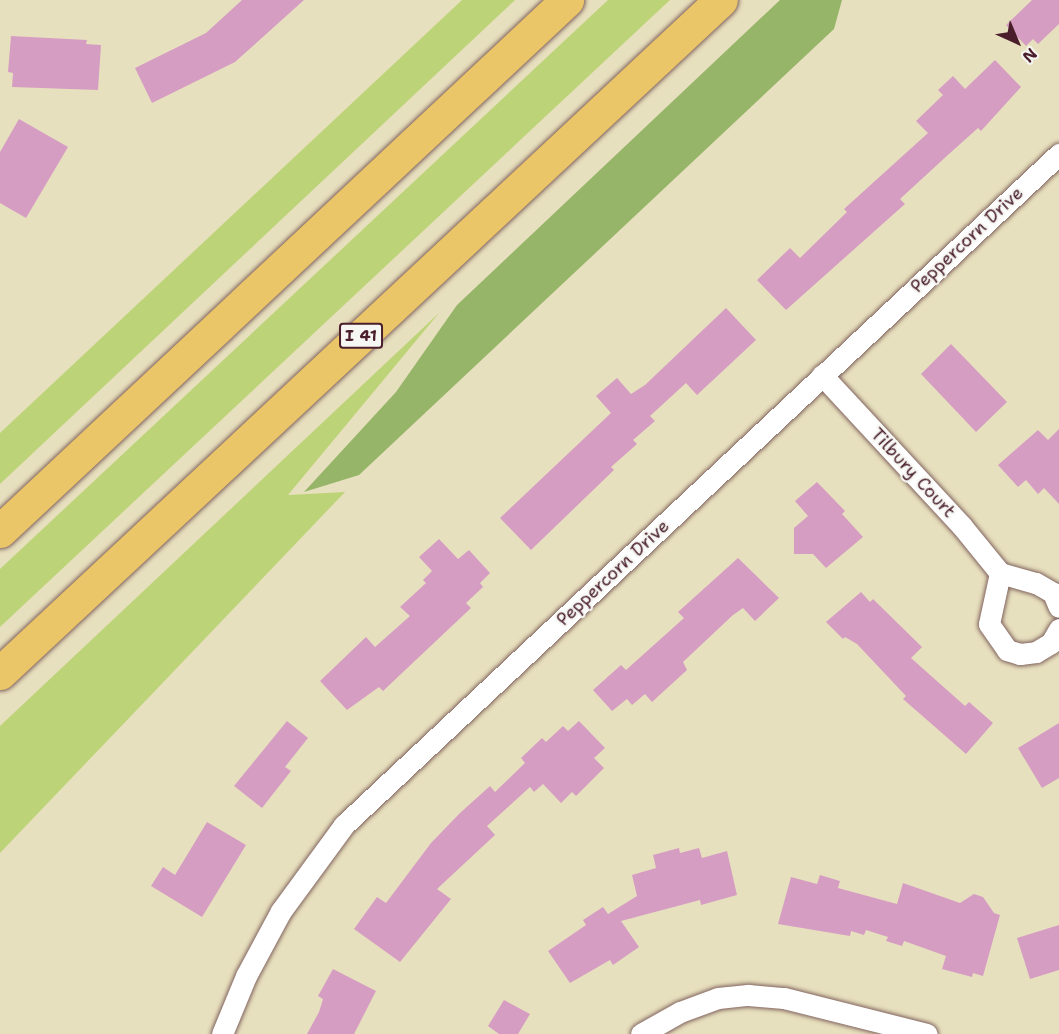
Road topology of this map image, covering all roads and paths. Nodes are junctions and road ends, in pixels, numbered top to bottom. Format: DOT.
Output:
graph roads {
  1 [pos="567,0"];
  2 [pos="721,0"];
  3 [pos="1059,154"];
  4 [pos="822,375"];
  5 [pos="0,531"];
  6 [pos="1000,573"];
  7 [pos="1059,607"];
  8 [pos="1059,629"];
  9 [pos="0,673"];
  10 [pos="222,1034"];
  11 [pos="641,1034"];
  12 [pos="927,1034"];
  1 -- 5 [label="highway"];
  2 -- 9 [label="highway, I 41"];
  3 -- 4 [label="street, Peppercorn Drive"];
  4 -- 6 [label="street, Tilbury Court"];
  4 -- 10 [label="street, Peppercorn Drive"];
  6 -- 7 [label="street"];
  6 -- 8 [label="street"];
  11 -- 12 [label="street"];
}
